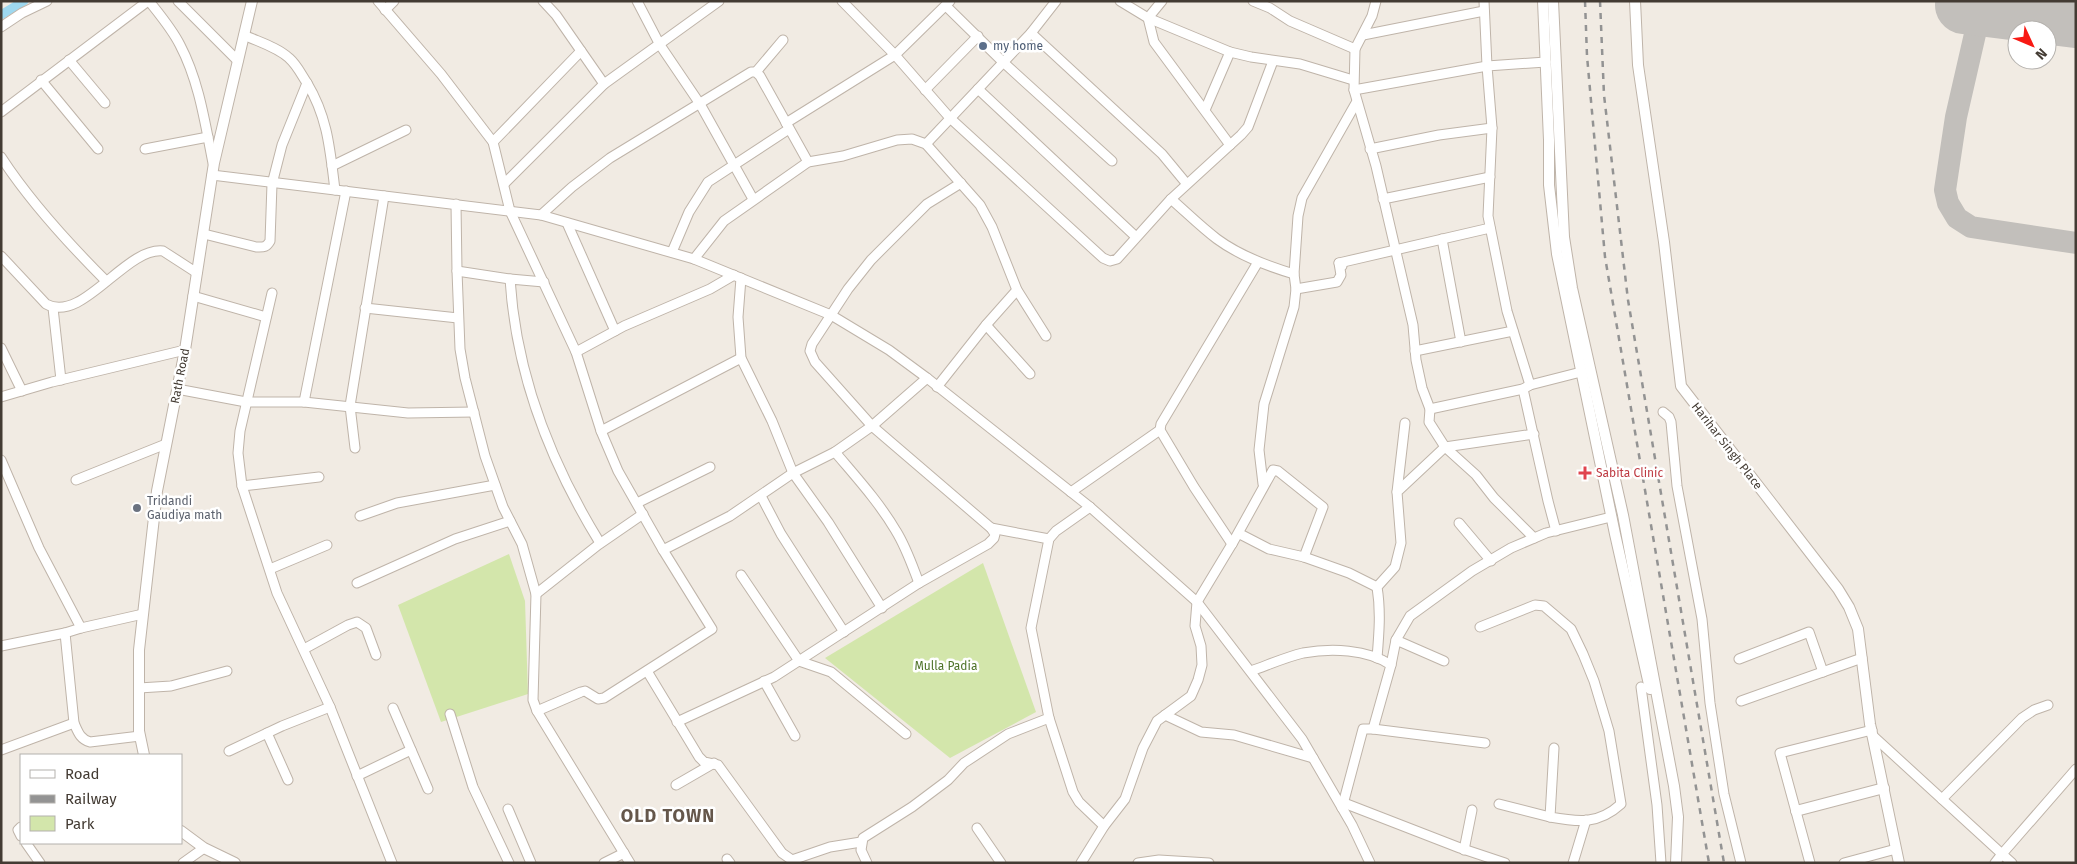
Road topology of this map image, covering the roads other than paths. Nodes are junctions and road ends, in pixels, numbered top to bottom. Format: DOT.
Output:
graph roads {
  1 [pos="46,1"];
  2 [pos="148,1"];
  3 [pos="178,1"];
  4 [pos="252,1"];
  5 [pos="378,1"];
  6 [pos="394,1"];
  7 [pos="543,1"];
  8 [pos="637,1"];
  9 [pos="718,1"];
  10 [pos="842,1"];
  11 [pos="1056,1"];
  12 [pos="1120,1"];
  13 [pos="1162,1"];
  14 [pos="1253,1"];
  15 [pos="1376,1"];
  16 [pos="1543,1"];
  17 [pos="1554,1"];
  18 [pos="1635,1"];
  19 [pos="948,3"];
  20 [pos="1484,6"];
  21 [pos="385,10"];
  22 [pos="1148,18"];
  23 [pos="1,27"];
  24 [pos="1031,33"];
  25 [pos="244,35"];
  26 [pos="1363,35"];
  27 [pos="978,36"];
  28 [pos="783,40"];
  29 [pos="660,45"];
  30 [pos="1355,50"];
  31 [pos="581,51"];
  32 [pos="1230,52"];
  33 [pos="895,55"];
  34 [pos="70,60"];
  35 [pos="238,61"];
  36 [pos="1274,61"];
  37 [pos="1003,62"];
  38 [pos="1546,62"];
  39 [pos="1487,66"];
  40 [pos="756,72"];
  41 [pos="41,80"];
  42 [pos="1353,80"];
  43 [pos="306,83"];
  44 [pos="604,84"];
  45 [pos="978,89"];
  46 [pos="925,90"];
  47 [pos="1354,90"];
  48 [pos="1356,103"];
  49 [pos="105,104"];
  50 [pos="700,104"];
  51 [pos="1205,110"];
  52 [pos="1,112"];
  53 [pos="950,118"];
  54 [pos="787,126"];
  55 [pos="1492,128"];
  56 [pos="406,130"];
  57 [pos="208,137"];
  58 [pos="493,142"];
  59 [pos="926,144"];
  60 [pos="1230,145"];
  61 [pos="98,149"];
  62 [pos="145,149"];
  63 [pos="1370,149"];
  64 [pos="1,158"];
  65 [pos="1112,160"];
  66 [pos="808,162"];
  67 [pos="214,163"];
  68 [pos="735,164"];
  69 [pos="332,166"];
  70 [pos="212,175"];
  71 [pos="1490,177"];
  72 [pos="960,183"];
  73 [pos="1186,183"];
  74 [pos="272,184"];
  75 [pos="504,184"];
  76 [pos="335,190"];
  77 [pos="346,191"];
  78 [pos="384,196"];
  79 [pos="753,199"];
  80 [pos="1171,199"];
  81 [pos="1383,199"];
  82 [pos="456,204"];
  83 [pos="510,211"];
  84 [pos="541,215"];
  85 [pos="567,223"];
  86 [pos="1490,228"];
  87 [pos="204,234"];
  88 [pos="1136,236"];
  89 [pos="1442,240"];
  90 [pos="1395,250"];
  91 [pos="672,252"];
  92 [pos="1,256"];
  93 [pos="694,259"];
  94 [pos="1258,262"];
  95 [pos="457,271"];
  96 [pos="197,273"];
  97 [pos="1294,274"];
  98 [pos="738,276"];
  99 [pos="510,279"];
  100 [pos="106,282"];
  101 [pos="544,282"];
  102 [pos="1017,290"];
  103 [pos="1296,290"];
  104 [pos="272,293"];
  105 [pos="193,296"];
  106 [pos="53,308"];
  107 [pos="365,308"];
  108 [pos="831,315"];
  109 [pos="266,317"];
  110 [pos="458,318"];
  111 [pos="986,325"];
  112 [pos="615,331"];
  113 [pos="1513,331"];
  114 [pos="1046,336"];
  115 [pos="1461,342"];
  116 [pos="1,348"];
  117 [pos="185,350"];
  118 [pos="1415,351"];
  119 [pos="576,352"];
  120 [pos="741,358"];
  121 [pos="1581,372"];
  122 [pos="1030,374"];
  123 [pos="927,378"];
  124 [pos="61,380"];
  125 [pos="937,386"];
  126 [pos="1526,387"];
  127 [pos="177,390"];
  128 [pos="22,391"];
  129 [pos="1,397"];
  130 [pos="246,402"];
  131 [pos="304,402"];
  132 [pos="350,406"];
  133 [pos="1430,409"];
  134 [pos="474,412"];
  135 [pos="1663,412"];
  136 [pos="1405,423"];
  137 [pos="872,426"];
  138 [pos="1160,430"];
  139 [pos="601,431"];
  140 [pos="1534,434"];
  141 [pos="166,444"];
  142 [pos="1445,447"];
  143 [pos="355,448"];
  144 [pos="835,452"];
  145 [pos="1,460"];
  146 [pos="710,468"];
  147 [pos="793,473"];
  148 [pos="319,477"];
  149 [pos="76,480"];
  150 [pos="495,484"];
  151 [pos="1263,484"];
  152 [pos="242,486"];
  153 [pos="1071,492"];
  154 [pos="1397,492"];
  155 [pos="760,496"];
  156 [pos="637,503"];
  157 [pos="1090,507"];
  158 [pos="643,514"];
  159 [pos="360,516"];
  160 [pos="1611,517"];
  161 [pos="510,521"];
  162 [pos="1459,523"];
  163 [pos="991,528"];
  164 [pos="1556,531"];
  165 [pos="1238,533"];
  166 [pos="1534,538"];
  167 [pos="1049,539"];
  168 [pos="600,543"];
  169 [pos="1232,544"];
  170 [pos="327,545"];
  171 [pos="663,550"];
  172 [pos="1304,557"];
  173 [pos="1491,561"];
  174 [pos="270,569"];
  175 [pos="741,575"];
  176 [pos="357,583"];
  177 [pos="920,583"];
  178 [pos="1376,587"];
  179 [pos="536,594"];
  180 [pos="1197,602"];
  181 [pos="882,608"];
  182 [pos="143,614"];
  183 [pos="1480,627"];
  184 [pos="81,628"];
  185 [pos="844,632"];
  186 [pos="65,633"];
  187 [pos="1396,640"];
  188 [pos="1,646"];
  189 [pos="304,649"];
  190 [pos="376,655"];
  191 [pos="1377,658"];
  192 [pos="1862,658"];
  193 [pos="1739,659"];
  194 [pos="799,661"];
  195 [pos="1444,661"];
  196 [pos="1390,665"];
  197 [pos="227,671"];
  198 [pos="647,671"];
  199 [pos="1251,671"];
  200 [pos="1823,672"];
  201 [pos="764,681"];
  202 [pos="1640,687"];
  203 [pos="139,688"];
  204 [pos="1741,701"];
  205 [pos="2048,705"];
  206 [pos="330,707"];
  207 [pos="393,708"];
  208 [pos="537,711"];
  209 [pos="450,714"];
  210 [pos="1165,715"];
  211 [pos="1048,718"];
  212 [pos="677,722"];
  213 [pos="74,723"];
  214 [pos="1373,728"];
  215 [pos="1872,732"];
  216 [pos="267,733"];
  217 [pos="906,734"];
  218 [pos="140,736"];
  219 [pos="795,736"];
  220 [pos="1485,743"];
  221 [pos="1554,748"];
  222 [pos="1,750"];
  223 [pos="410,750"];
  224 [pos="229,751"];
  225 [pos="144,754"];
  226 [pos="1312,758"];
  227 [pos="714,763"];
  228 [pos="2076,769"];
  229 [pos="357,776"];
  230 [pos="288,780"];
  231 [pos="676,785"];
  232 [pos="1674,786"];
  233 [pos="428,788"];
  234 [pos="1884,788"];
  235 [pos="1942,799"];
  236 [pos="1499,804"];
  237 [pos="1343,806"];
  238 [pos="508,809"];
  239 [pos="1472,810"];
  240 [pos="1796,811"];
  241 [pos="1550,817"];
  242 [pos="1586,820"];
  243 [pos="1104,826"];
  244 [pos="977,828"];
  245 [pos="182,832"];
  246 [pos="861,842"];
  247 [pos="27,844"];
  248 [pos="204,848"];
  249 [pos="1896,849"];
  250 [pos="1464,850"];
  251 [pos="624,853"];
  252 [pos="2002,854"];
  253 [pos="790,861"];
  254 [pos="40,863"];
  255 [pos="183,863"];
  256 [pos="235,863"];
  257 [pos="392,863"];
  258 [pos="509,863"];
  259 [pos="531,863"];
  260 [pos="604,863"];
  261 [pos="630,863"];
  262 [pos="867,863"];
  263 [pos="1001,863"];
  264 [pos="1081,863"];
  265 [pos="1138,863"];
  266 [pos="1209,863"];
  267 [pos="1370,863"];
  268 [pos="1505,863"];
  269 [pos="1574,863"];
  270 [pos="1661,863"];
  271 [pos="1676,863"];
  272 [pos="1741,863"];
  273 [pos="1810,863"];
  274 [pos="1844,863"];
  275 [pos="1899,863"];
  276 [pos="1995,863"];
  277 [pos="2012,863"];
  1 -- 23 [label="street"];
  2 -- 34 [label="street"];
  2 -- 57 [label="street"];
  3 -- 35 [label="street"];
  4 -- 25 [label="street, Rath Road"];
  5 -- 21 [label="street"];
  6 -- 21 [label="street"];
  7 -- 31 [label="street"];
  8 -- 29 [label="street"];
  9 -- 29 [label="street"];
  10 -- 33 [label="street"];
  11 -- 24 [label="street"];
  12 -- 22 [label="street"];
  13 -- 22 [label="street"];
  14 -- 30 [label="street"];
  15 -- 26 [label="street"];
  16 -- 38 [label="street"];
  17 -- 232 [label="street"];
  18 -- 192 [label="street, Harihar Singh Place"];
  19 -- 27 [label="street"];
  19 -- 33 [label="street"];
  20 -- 26 [label="street"];
  20 -- 39 [label="street"];
  21 -- 58 [label="street"];
  22 -- 32 [label="street"];
  22 -- 51 [label="street"];
  24 -- 37 [label="street"];
  24 -- 73 [label="street"];
  25 -- 35 [label="street, Rath Road"];
  25 -- 43 [label="street"];
  26 -- 30 [label="street"];
  27 -- 37 [label="street"];
  27 -- 46 [label="street"];
  28 -- 40 [label="street"];
  29 -- 44 [label="street"];
  29 -- 50 [label="street"];
  30 -- 42 [label="street"];
  31 -- 44 [label="street"];
  31 -- 58 [label="street"];
  32 -- 36 [label="street"];
  32 -- 51 [label="street"];
  33 -- 46 [label="street"];
  33 -- 54 [label="street"];
  34 -- 41 [label="street"];
  34 -- 49 [label="street"];
  35 -- 67 [label="street, Rath Road"];
  36 -- 42 [label="street"];
  36 -- 60 [label="street"];
  37 -- 45 [label="street"];
  37 -- 65 [label="street"];
  38 -- 39 [label="street"];
  38 -- 121 [label="street"];
  39 -- 47 [label="street"];
  39 -- 55 [label="street"];
  40 -- 50 [label="street"];
  40 -- 54 [label="street"];
  41 -- 52 [label="street"];
  41 -- 61 [label="street"];
  42 -- 47 [label="street"];
  43 -- 69 [label="street"];
  43 -- 74 [label="street"];
  44 -- 75 [label="street"];
  45 -- 53 [label="street"];
  45 -- 88 [label="street"];
  46 -- 53 [label="street"];
  47 -- 48 [label="street"];
  48 -- 63 [label="street"];
  48 -- 97 [label="street"];
  50 -- 68 [label="street"];
  50 -- 84 [label="street"];
  51 -- 60 [label="street"];
  53 -- 59 [label="street"];
  53 -- 88 [label="street"];
  54 -- 66 [label="street"];
  54 -- 68 [label="street"];
  55 -- 63 [label="street"];
  55 -- 71 [label="street"];
  56 -- 69 [label="street"];
  57 -- 62 [label="street"];
  57 -- 67 [label="street"];
  58 -- 75 [label="street"];
  59 -- 66 [label="street"];
  59 -- 72 [label="street"];
  60 -- 73 [label="street"];
  63 -- 81 [label="street"];
  64 -- 100 [label="street"];
  66 -- 79 [label="street"];
  67 -- 70 [label="street, Rath Road"];
  68 -- 79 [label="street"];
  68 -- 91 [label="street"];
  69 -- 76 [label="street"];
  70 -- 74 [label="street"];
  70 -- 87 [label="street, Rath Road"];
  71 -- 81 [label="street"];
  71 -- 86 [label="street"];
  72 -- 102 [label="street"];
  72 -- 108 [label="street"];
  73 -- 80 [label="street"];
  74 -- 76 [label="street"];
  74 -- 87 [label="street"];
  75 -- 83 [label="street"];
  76 -- 77 [label="street"];
  77 -- 78 [label="street"];
  77 -- 131 [label="street"];
  78 -- 82 [label="street"];
  78 -- 107 [label="street"];
  79 -- 93 [label="street"];
  80 -- 88 [label="street"];
  80 -- 94 [label="street"];
  81 -- 90 [label="street"];
  82 -- 83 [label="street"];
  82 -- 95 [label="street"];
  83 -- 84 [label="street"];
  83 -- 101 [label="street"];
  84 -- 85 [label="street"];
  85 -- 91 [label="street"];
  85 -- 112 [label="street"];
  86 -- 89 [label="street"];
  86 -- 113 [label="street"];
  87 -- 96 [label="street, Rath Road"];
  89 -- 90 [label="street"];
  89 -- 115 [label="street"];
  90 -- 103 [label="street"];
  90 -- 118 [label="street"];
  91 -- 93 [label="street"];
  92 -- 106 [label="street"];
  93 -- 98 [label="street"];
  94 -- 97 [label="street"];
  94 -- 138 [label="street"];
  95 -- 99 [label="street"];
  95 -- 110 [label="street"];
  96 -- 100 [label="street"];
  96 -- 105 [label="street, Rath Road"];
  97 -- 103 [label="street"];
  98 -- 108 [label="street"];
  98 -- 112 [label="street"];
  98 -- 120 [label="street"];
  99 -- 101 [label="street"];
  99 -- 168 [label="street"];
  100 -- 106 [label="street"];
  101 -- 119 [label="street"];
  102 -- 111 [label="street"];
  102 -- 114 [label="street"];
  103 -- 151 [label="street"];
  104 -- 109 [label="street"];
  105 -- 109 [label="street"];
  105 -- 117 [label="street, Rath Road"];
  106 -- 124 [label="street"];
  107 -- 110 [label="street"];
  107 -- 132 [label="street"];
  108 -- 123 [label="street"];
  108 -- 137 [label="street"];
  109 -- 130 [label="street"];
  110 -- 134 [label="street"];
  111 -- 122 [label="street"];
  111 -- 125 [label="street"];
  112 -- 119 [label="street"];
  113 -- 115 [label="street"];
  113 -- 126 [label="street"];
  115 -- 118 [label="street"];
  116 -- 128 [label="street"];
  117 -- 124 [label="street"];
  117 -- 127 [label="street, Rath Road"];
  118 -- 133 [label="street"];
  119 -- 139 [label="street"];
  120 -- 139 [label="street"];
  120 -- 147 [label="street"];
  121 -- 126 [label="street"];
  121 -- 160 [label="street"];
  123 -- 125 [label="street"];
  123 -- 137 [label="street"];
  124 -- 128 [label="street"];
  125 -- 153 [label="street"];
  126 -- 133 [label="street"];
  126 -- 140 [label="street"];
  127 -- 130 [label="street"];
  127 -- 141 [label="street, Rath Road"];
  128 -- 129 [label="street"];
  130 -- 131 [label="street"];
  130 -- 152 [label="street"];
  131 -- 132 [label="street"];
  132 -- 134 [label="street"];
  132 -- 143 [label="street"];
  133 -- 142 [label="street"];
  134 -- 150 [label="street"];
  135 -- 272 [label="street"];
  136 -- 154 [label="street"];
  137 -- 144 [label="street"];
  137 -- 163 [label="street"];
  138 -- 153 [label="street"];
  138 -- 169 [label="street"];
  139 -- 156 [label="street"];
  140 -- 142 [label="street"];
  140 -- 164 [label="street"];
  141 -- 149 [label="street"];
  141 -- 182 [label="street, Rath Road"];
  142 -- 154 [label="street"];
  142 -- 166 [label="street"];
  144 -- 147 [label="street"];
  144 -- 177 [label="street"];
  145 -- 184 [label="street"];
  146 -- 156 [label="street"];
  147 -- 155 [label="street"];
  147 -- 181 [label="street"];
  148 -- 152 [label="street"];
  150 -- 159 [label="street"];
  150 -- 161 [label="street"];
  151 -- 165 [label="street"];
  151 -- 172 [label="street"];
  152 -- 174 [label="street"];
  153 -- 157 [label="street"];
  154 -- 178 [label="street"];
  155 -- 171 [label="street"];
  155 -- 185 [label="street"];
  156 -- 158 [label="street"];
  157 -- 167 [label="street"];
  157 -- 180 [label="street"];
  158 -- 168 [label="street"];
  158 -- 171 [label="street"];
  160 -- 164 [label="street"];
  160 -- 232 [label="street"];
  161 -- 176 [label="street"];
  161 -- 179 [label="street"];
  162 -- 173 [label="street"];
  163 -- 167 [label="street"];
  163 -- 177 [label="street"];
  164 -- 166 [label="street"];
  165 -- 169 [label="street"];
  165 -- 172 [label="street"];
  166 -- 173 [label="street"];
  167 -- 211 [label="street"];
  168 -- 179 [label="street"];
  169 -- 180 [label="street"];
  170 -- 174 [label="street"];
  171 -- 198 [label="street"];
  172 -- 178 [label="street"];
  173 -- 187 [label="street"];
  174 -- 189 [label="street"];
  175 -- 194 [label="street"];
  177 -- 181 [label="street"];
  178 -- 191 [label="street"];
  179 -- 208 [label="street"];
  180 -- 199 [label="street"];
  180 -- 210 [label="street"];
  181 -- 185 [label="street"];
  182 -- 184 [label="street"];
  182 -- 203 [label="street, Rath Road"];
  183 -- 242 [label="street"];
  184 -- 186 [label="street"];
  185 -- 194 [label="street"];
  186 -- 188 [label="street"];
  186 -- 213 [label="street"];
  187 -- 195 [label="street"];
  187 -- 196 [label="street"];
  189 -- 190 [label="street"];
  189 -- 206 [label="street"];
  191 -- 196 [label="street"];
  191 -- 199 [label="street"];
  192 -- 200 [label="street"];
  192 -- 215 [label="street, Harihar Singh Place"];
  193 -- 200 [label="street"];
  194 -- 201 [label="street"];
  194 -- 217 [label="street"];
  196 -- 214 [label="street"];
  197 -- 203 [label="street"];
  198 -- 208 [label="street"];
  198 -- 212 [label="street"];
  199 -- 226 [label="street"];
  200 -- 204 [label="street"];
  201 -- 212 [label="street"];
  201 -- 219 [label="street"];
  202 -- 270 [label="street"];
  203 -- 218 [label="street, Rath Road"];
  205 -- 235 [label="street"];
  206 -- 216 [label="street"];
  206 -- 229 [label="street"];
  207 -- 223 [label="street"];
  208 -- 251 [label="street"];
  209 -- 258 [label="street"];
  210 -- 226 [label="street"];
  210 -- 243 [label="street"];
  211 -- 243 [label="street"];
  211 -- 246 [label="street"];
  212 -- 227 [label="street"];
  213 -- 218 [label="street"];
  213 -- 222 [label="street"];
  214 -- 220 [label="street"];
  214 -- 237 [label="street"];
  215 -- 234 [label="street, Harihar Singh Place"];
  215 -- 235 [label="street"];
  215 -- 240 [label="street"];
  216 -- 224 [label="street"];
  216 -- 230 [label="street"];
  218 -- 225 [label="street, Rath Road"];
  221 -- 241 [label="street"];
  223 -- 229 [label="street"];
  223 -- 233 [label="street"];
  226 -- 237 [label="street"];
  227 -- 231 [label="street"];
  227 -- 253 [label="street"];
  228 -- 252 [label="street"];
  229 -- 257 [label="street"];
  232 -- 271 [label="street"];
  234 -- 240 [label="street"];
  234 -- 249 [label="street, Harihar Singh Place"];
  235 -- 252 [label="street"];
  236 -- 241 [label="street"];
  237 -- 250 [label="street"];
  237 -- 267 [label="street"];
  238 -- 259 [label="street"];
  239 -- 250 [label="street"];
  240 -- 273 [label="street"];
  241 -- 242 [label="street"];
  242 -- 269 [label="street"];
  243 -- 264 [label="street"];
  244 -- 263 [label="street"];
  245 -- 248 [label="street"];
  246 -- 253 [label="street"];
  246 -- 262 [label="street"];
  247 -- 254 [label="street"];
  248 -- 255 [label="street"];
  248 -- 256 [label="street"];
  249 -- 274 [label="street"];
  249 -- 275 [label="street, Harihar Singh Place"];
  250 -- 268 [label="street"];
  251 -- 260 [label="street"];
  251 -- 261 [label="street"];
  252 -- 276 [label="street"];
  252 -- 277 [label="street"];
  265 -- 266 [label="street"];
}
